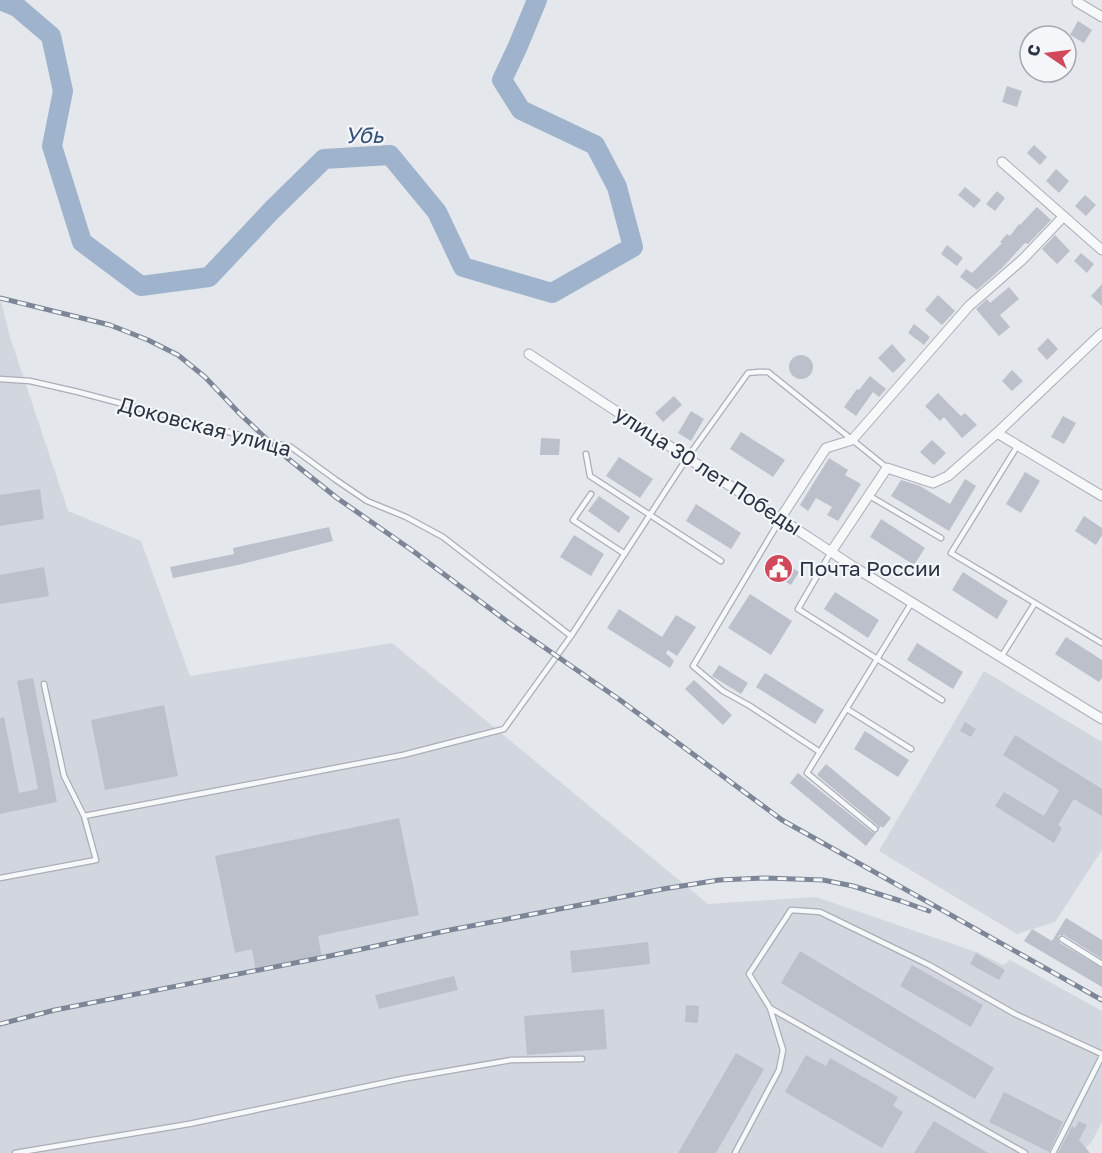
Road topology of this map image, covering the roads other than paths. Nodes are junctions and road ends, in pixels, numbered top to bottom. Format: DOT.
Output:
graph roads {
  1 [pos="1077,2"];
  2 [pos="1102,17"];
  3 [pos="1002,162"];
  4 [pos="1063,217"];
  5 [pos="1102,250"];
  6 [pos="1102,333"];
  7 [pos="529,354"];
  8 [pos="0,379"];
  9 [pos="997,433"];
  10 [pos="852,440"];
  11 [pos="1018,445"];
  12 [pos="586,454"];
  13 [pos="687,458"];
  14 [pos="887,468"];
  15 [pos="591,494"];
  16 [pos="868,495"];
  17 [pos="1102,496"];
  18 [pos="650,514"];
  19 [pos="780,519"];
  20 [pos="941,538"];
  21 [pos="831,552"];
  22 [pos="625,554"];
  23 [pos="721,561"];
  24 [pos="912,602"];
  25 [pos="1035,603"];
  26 [pos="571,636"];
  27 [pos="1102,643"];
  28 [pos="1001,657"];
  29 [pos="877,660"];
  30 [pos="44,684"];
  31 [pos="942,700"];
  32 [pos="847,709"];
  33 [pos="1102,719"];
  34 [pos="911,749"];
  35 [pos="820,752"];
  36 [pos="84,816"];
  37 [pos="875,829"];
  38 [pos="0,878"];
  39 [pos="1062,939"];
  40 [pos="1102,964"];
  41 [pos="770,1008"];
  42 [pos="1102,1055"];
  43 [pos="582,1059"];
  44 [pos="15,1153"];
  45 [pos="735,1153"];
  46 [pos="1025,1153"];
  47 [pos="1053,1153"];
  1 -- 2 [label="street"];
  3 -- 4 [label="street"];
  4 -- 5 [label="street"];
  4 -- 10 [label="street"];
  6 -- 9 [label="street"];
  7 -- 13 [label="street, улица 30 лет Победы"];
  8 -- 26 [label="lane, Доковская улица"];
  9 -- 11 [label="street"];
  9 -- 14 [label="street"];
  10 -- 13 [label="lane"];
  10 -- 14 [label="lane"];
  10 -- 19 [label="street"];
  11 -- 17 [label="street"];
  11 -- 25 [label="lane"];
  12 -- 18 [label="lane"];
  13 -- 18 [label="lane"];
  13 -- 19 [label="street, улица 30 лет Победы"];
  14 -- 16 [label="street"];
  15 -- 22 [label="lane"];
  16 -- 20 [label="lane"];
  16 -- 21 [label="street"];
  18 -- 22 [label="lane"];
  18 -- 23 [label="lane"];
  19 -- 21 [label="street, улица 30 лет Победы"];
  19 -- 35 [label="lane"];
  21 -- 24 [label="street, улица 30 лет Победы"];
  21 -- 29 [label="lane"];
  22 -- 26 [label="lane"];
  24 -- 28 [label="street, улица 30 лет Победы"];
  24 -- 29 [label="lane"];
  25 -- 27 [label="lane"];
  25 -- 28 [label="lane"];
  26 -- 36 [label="lane"];
  28 -- 33 [label="street, улица 30 лет Победы"];
  29 -- 31 [label="lane"];
  29 -- 32 [label="lane"];
  30 -- 36 [label="lane"];
  32 -- 34 [label="lane"];
  32 -- 35 [label="lane"];
  35 -- 37 [label="lane"];
  36 -- 38 [label="lane"];
  39 -- 40 [label="lane"];
  41 -- 42 [label="lane"];
  41 -- 45 [label="lane"];
  41 -- 46 [label="lane"];
  42 -- 47 [label="lane"];
  43 -- 44 [label="lane"];
}
